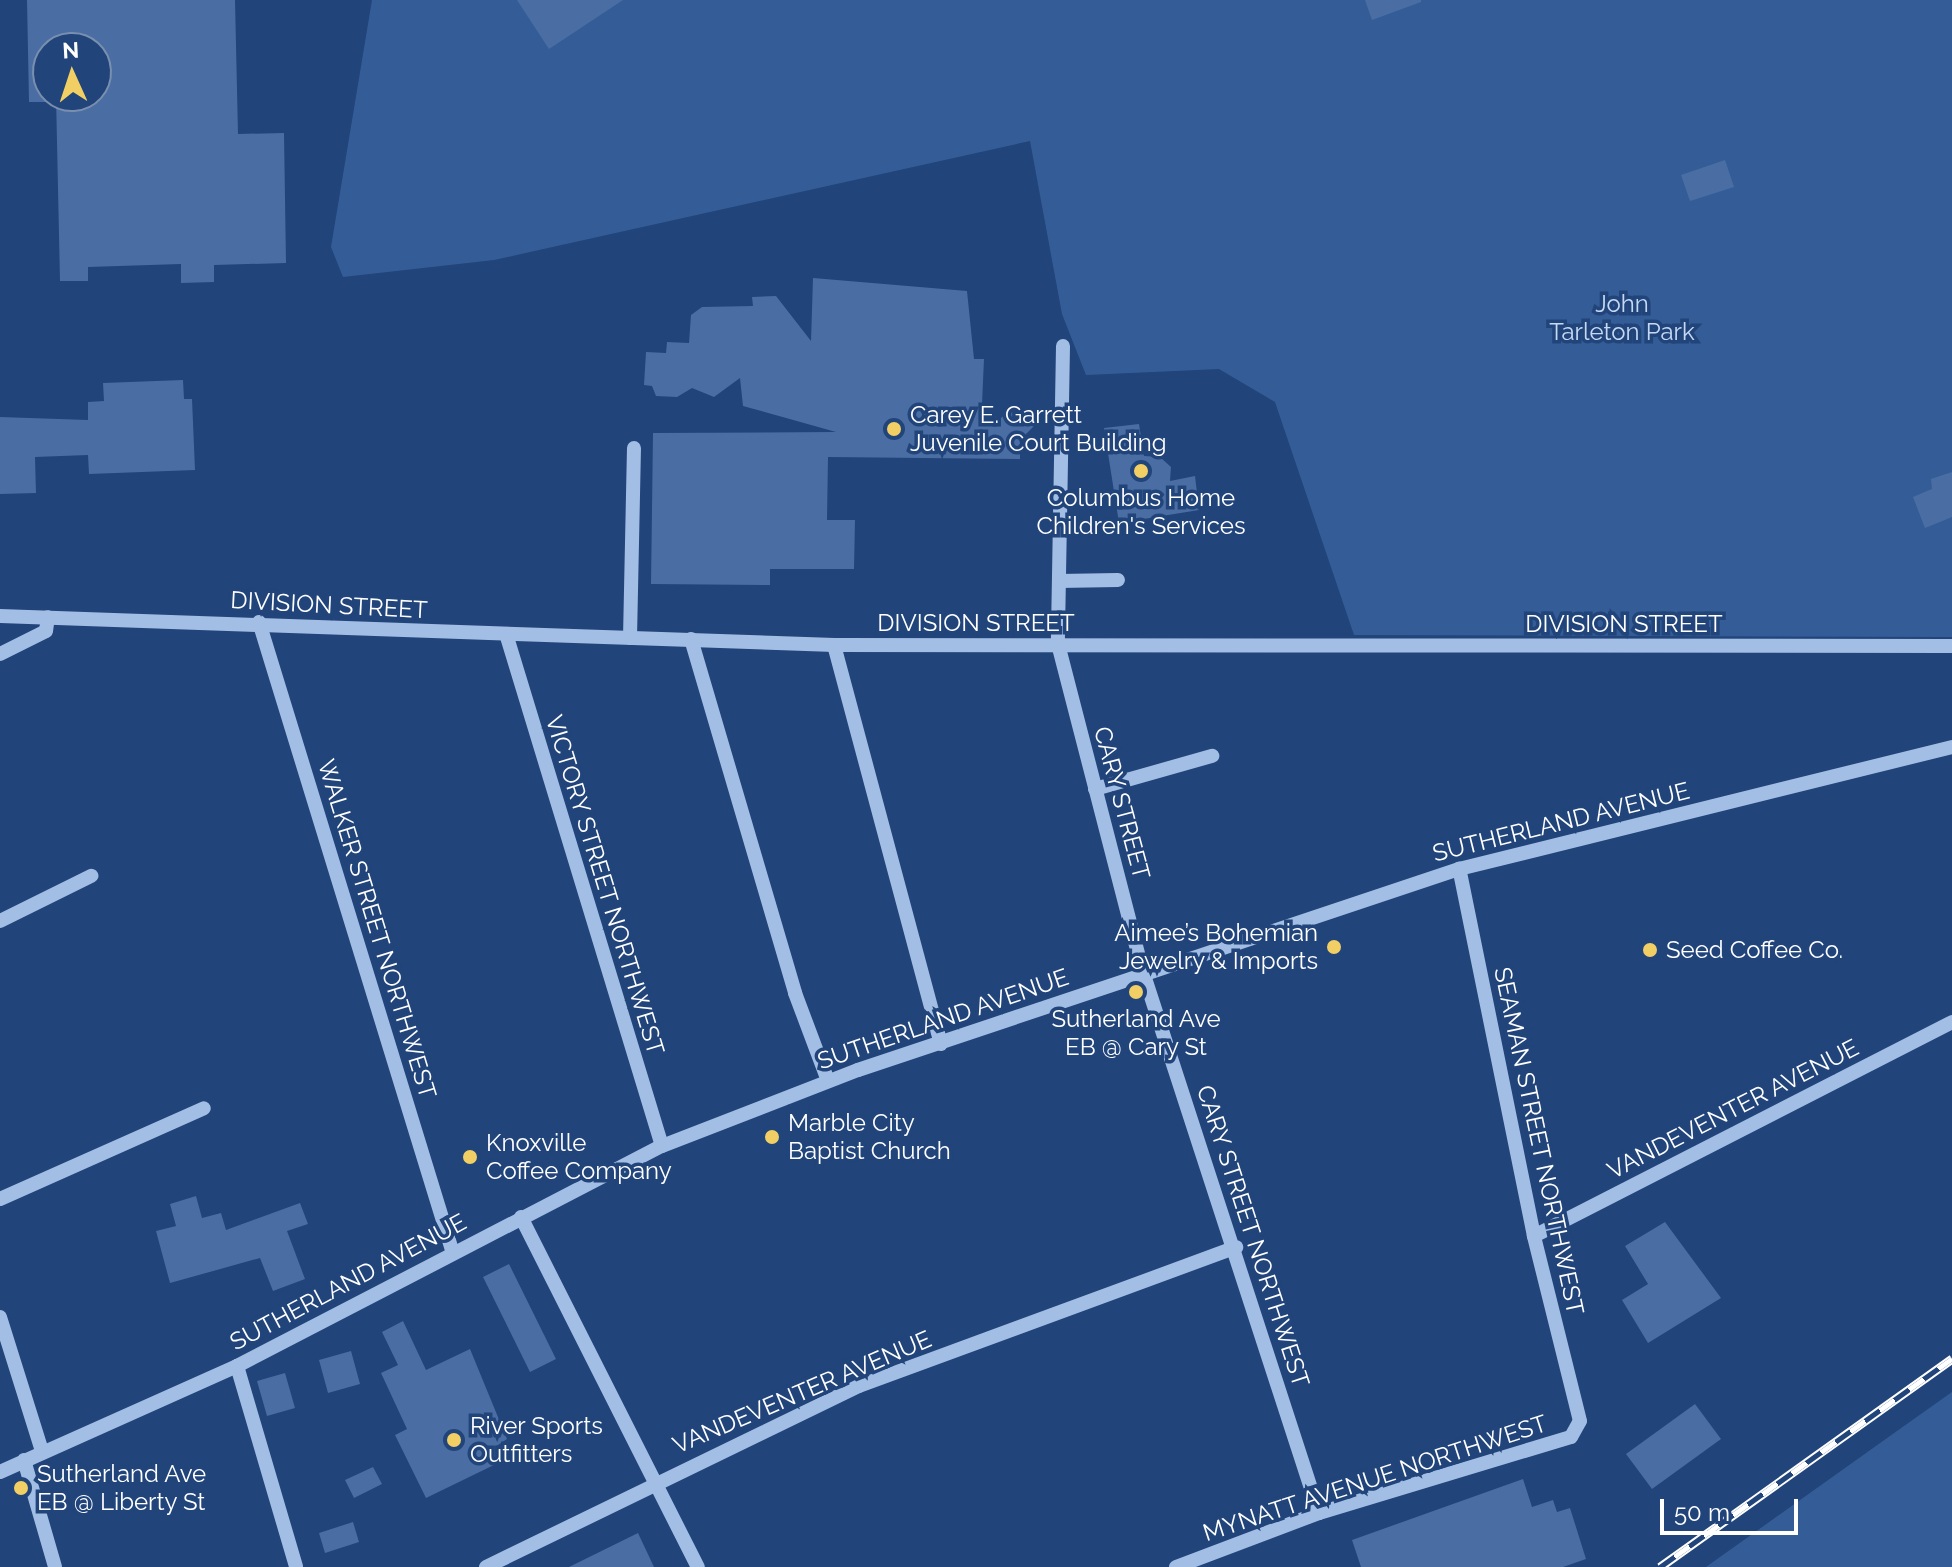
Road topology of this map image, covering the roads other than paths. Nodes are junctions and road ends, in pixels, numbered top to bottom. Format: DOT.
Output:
graph roads {
  1 [pos="1063,346"];
  2 [pos="634,448"];
  3 [pos="1118,580"];
  4 [pos="1059,581"];
  5 [pos="0,616"];
  6 [pos="259,622"];
  7 [pos="47,624"];
  8 [pos="507,637"];
  9 [pos="630,638"];
  10 [pos="691,639"];
  11 [pos="1058,644"];
  12 [pos="834,645"];
  13 [pos="1952,646"];
  14 [pos="0,654"];
  15 [pos="1952,747"];
  16 [pos="1212,756"];
  17 [pos="1095,789"];
  18 [pos="1459,869"];
  19 [pos="91,876"];
  20 [pos="0,921"];
  21 [pos="1143,972"];
  22 [pos="1952,1022"];
  23 [pos="941,1044"];
  24 [pos="828,1081"];
  25 [pos="204,1108"];
  26 [pos="662,1146"];
  27 [pos="0,1199"];
  28 [pos="521,1217"];
  29 [pos="1534,1236"];
  30 [pos="1236,1247"];
  31 [pos="452,1250"];
  32 [pos="0,1317"];
  33 [pos="237,1366"];
  34 [pos="1580,1421"];
  35 [pos="42,1451"];
  36 [pos="24,1460"];
  37 [pos="0,1472"];
  38 [pos="654,1480"];
  39 [pos="1319,1513"];
  40 [pos="55,1567"];
  41 [pos="296,1567"];
  42 [pos="486,1567"];
  43 [pos="698,1567"];
  44 [pos="1176,1567"];
  1 -- 4 [label="street, CARY STREET"];
  2 -- 9 [label="street"];
  3 -- 4 [label="street"];
  4 -- 11 [label="street, CARY STREET"];
  5 -- 7 [label="street, DIVISION STREET"];
  6 -- 7 [label="street, DIVISION STREET"];
  6 -- 8 [label="street, DIVISION STREET"];
  6 -- 31 [label="street, WALKER STREET NORTHWEST"];
  7 -- 14 [label="street"];
  8 -- 9 [label="street, DIVISION STREET"];
  8 -- 26 [label="street, VICTORY STREET NORTHWEST"];
  9 -- 10 [label="street, DIVISION STREET"];
  10 -- 12 [label="street, DIVISION STREET"];
  10 -- 24 [label="street"];
  11 -- 12 [label="street, DIVISION STREET"];
  11 -- 13 [label="street, DIVISION STREET"];
  11 -- 17 [label="street, CARY STREET"];
  12 -- 23 [label="street"];
  15 -- 18 [label="street, SUTHERLAND AVENUE"];
  16 -- 17 [label="street"];
  17 -- 21 [label="street, CARY STREET"];
  18 -- 21 [label="street, SUTHERLAND AVENUE"];
  18 -- 29 [label="street, SEAMAN STREET NORTHWEST"];
  19 -- 20 [label="street"];
  21 -- 23 [label="street, SUTHERLAND AVENUE"];
  21 -- 30 [label="street, CARY STREET NORTHWEST"];
  22 -- 29 [label="street, VANDEVENTER AVENUE"];
  23 -- 24 [label="street, SUTHERLAND AVENUE"];
  24 -- 26 [label="street, SUTHERLAND AVENUE"];
  25 -- 27 [label="street"];
  26 -- 28 [label="street, SUTHERLAND AVENUE"];
  28 -- 31 [label="street, SUTHERLAND AVENUE"];
  28 -- 38 [label="street"];
  29 -- 34 [label="street, SEAMAN STREET NORTHWEST"];
  30 -- 38 [label="street, VANDEVENTER AVENUE"];
  30 -- 39 [label="street, CARY STREET NORTHWEST"];
  31 -- 33 [label="street, SUTHERLAND AVENUE"];
  32 -- 35 [label="street"];
  33 -- 35 [label="street, SUTHERLAND AVENUE"];
  33 -- 41 [label="street"];
  34 -- 39 [label="street, MYNATT AVENUE NORTHWEST"];
  35 -- 36 [label="street, SUTHERLAND AVENUE"];
  36 -- 37 [label="street, SUTHERLAND AVENUE"];
  36 -- 40 [label="street"];
  38 -- 42 [label="street, VANDEVENTER AVENUE"];
  38 -- 43 [label="street"];
  39 -- 44 [label="street, MYNATT AVENUE NORTHWEST"];
}
